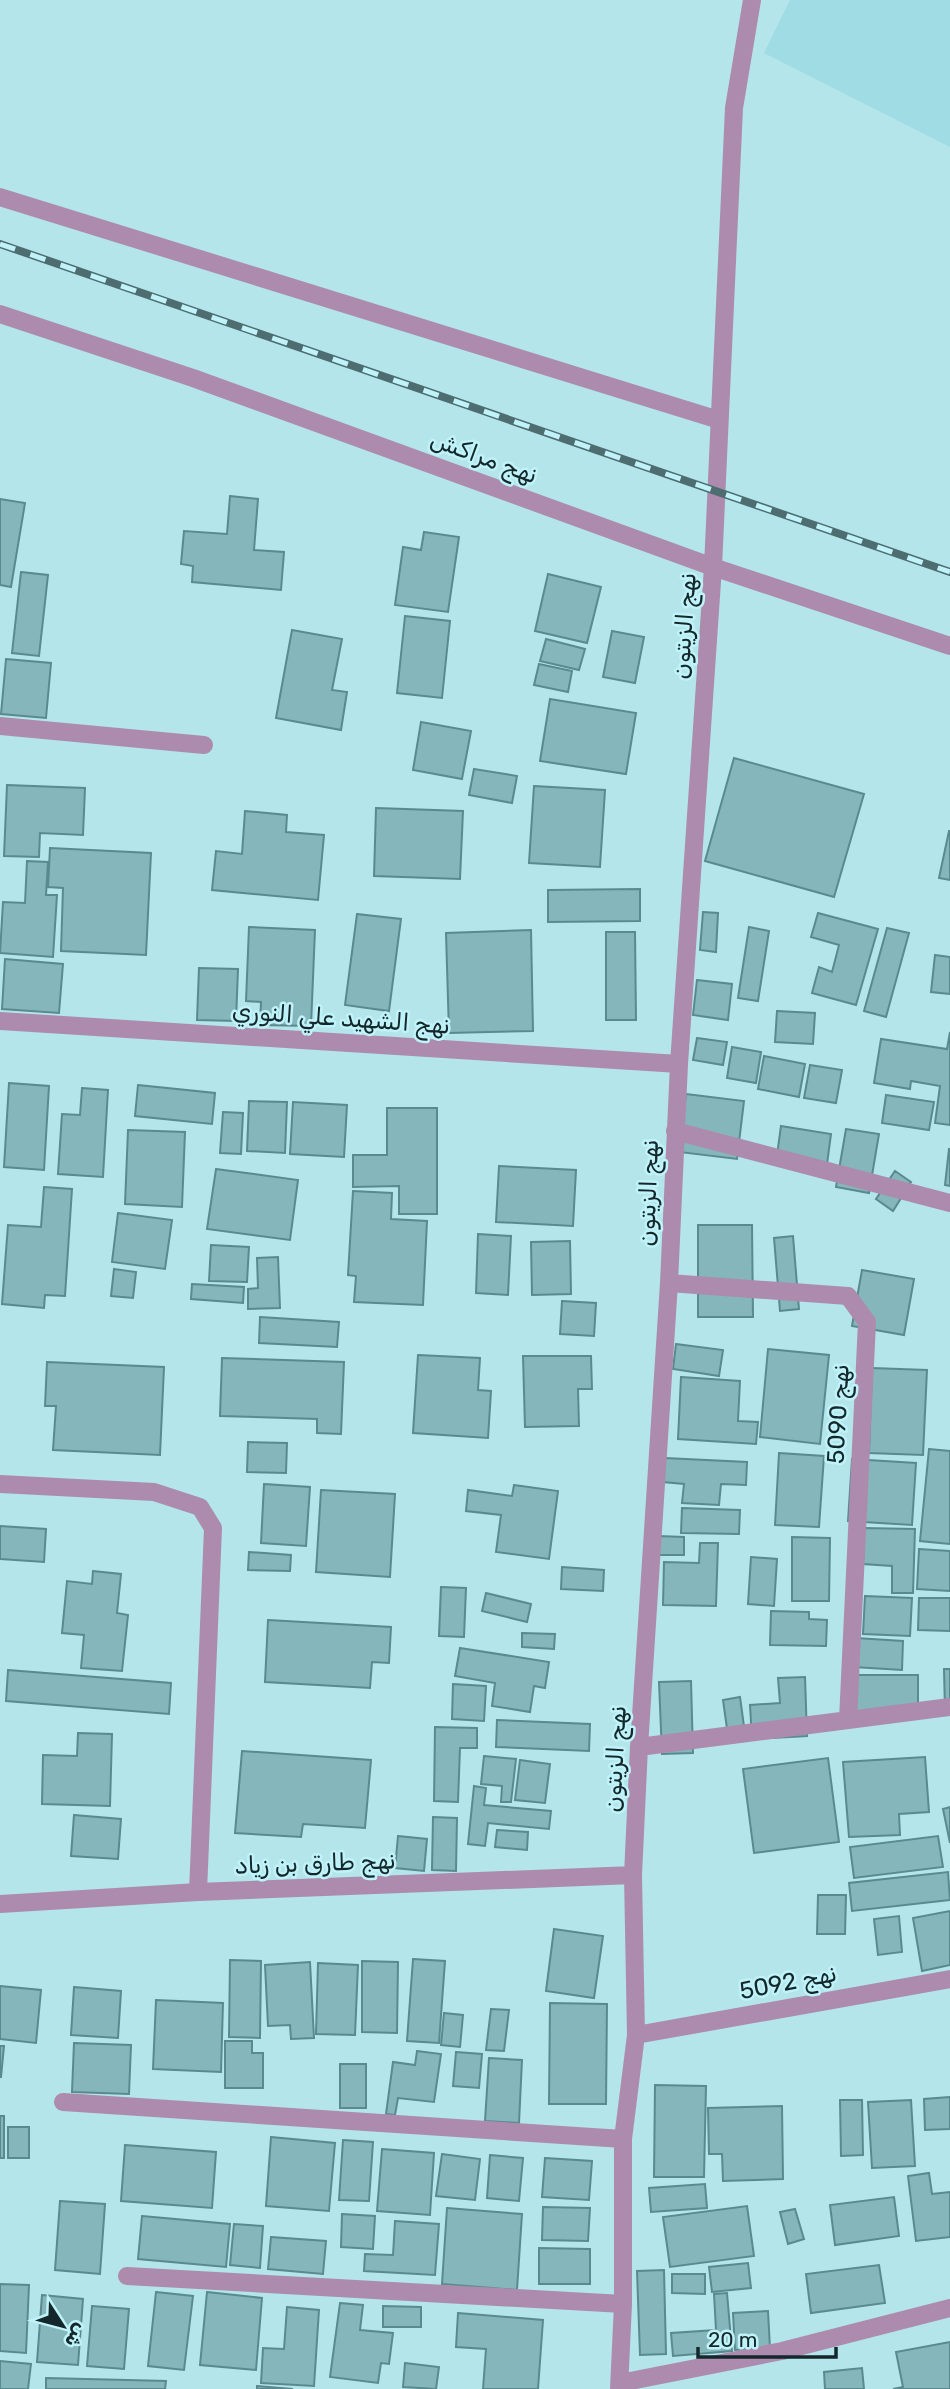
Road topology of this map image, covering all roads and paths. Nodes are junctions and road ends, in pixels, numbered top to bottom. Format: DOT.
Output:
graph roads {
  1 [pos="752,0"];
  2 [pos="0,197"];
  3 [pos="0,314"];
  4 [pos="719,420"];
  5 [pos="713,567"];
  6 [pos="950,646"];
  7 [pos="0,726"];
  8 [pos="204,745"];
  9 [pos="0,1021"];
  10 [pos="678,1065"];
  11 [pos="675,1131"];
  12 [pos="950,1203"];
  13 [pos="669,1283"];
  14 [pos="0,1483"];
  15 [pos="950,1707"];
  16 [pos="848,1720"];
  17 [pos="639,1747"];
  18 [pos="633,1875"];
  19 [pos="198,1892"];
  20 [pos="0,1904"];
  21 [pos="950,1979"];
  22 [pos="636,2035"];
  23 [pos="63,2102"];
  24 [pos="623,2139"];
  25 [pos="127,2276"];
  26 [pos="623,2304"];
  27 [pos="950,2308"];
  28 [pos="620,2386"];
  1 -- 4 [label="street, نهج الزيتون"];
  2 -- 4 [label="street"];
  3 -- 5 [label="street, نهج مراكش"];
  4 -- 5 [label="street, نهج الزيتون"];
  5 -- 6 [label="street, نهج مراكش"];
  5 -- 10 [label="street, نهج الزيتون"];
  7 -- 8 [label="street"];
  9 -- 10 [label="street, نهج الشهيد علي النوري"];
  10 -- 11 [label="street, نهج الزيتون"];
  11 -- 12 [label="street"];
  11 -- 13 [label="street, نهج الزيتون"];
  13 -- 16 [label="street, نهج 5090"];
  13 -- 17 [label="street, نهج الزيتون"];
  14 -- 19 [label="street"];
  15 -- 16 [label="street"];
  16 -- 17 [label="street"];
  17 -- 18 [label="street, نهج الزيتون"];
  18 -- 19 [label="street, نهج طارق بن زياد"];
  18 -- 22 [label="street, نهج الزيتون"];
  19 -- 20 [label="street, نهج طارق بن زياد"];
  21 -- 22 [label="street, نهج 5092"];
  22 -- 24 [label="street, نهج الزيتون"];
  23 -- 24 [label="street"];
  24 -- 26 [label="street, نهج الزيتون"];
  25 -- 26 [label="street"];
  26 -- 28 [label="street, نهج الزيتون"];
  27 -- 28 [label="street"];
}
